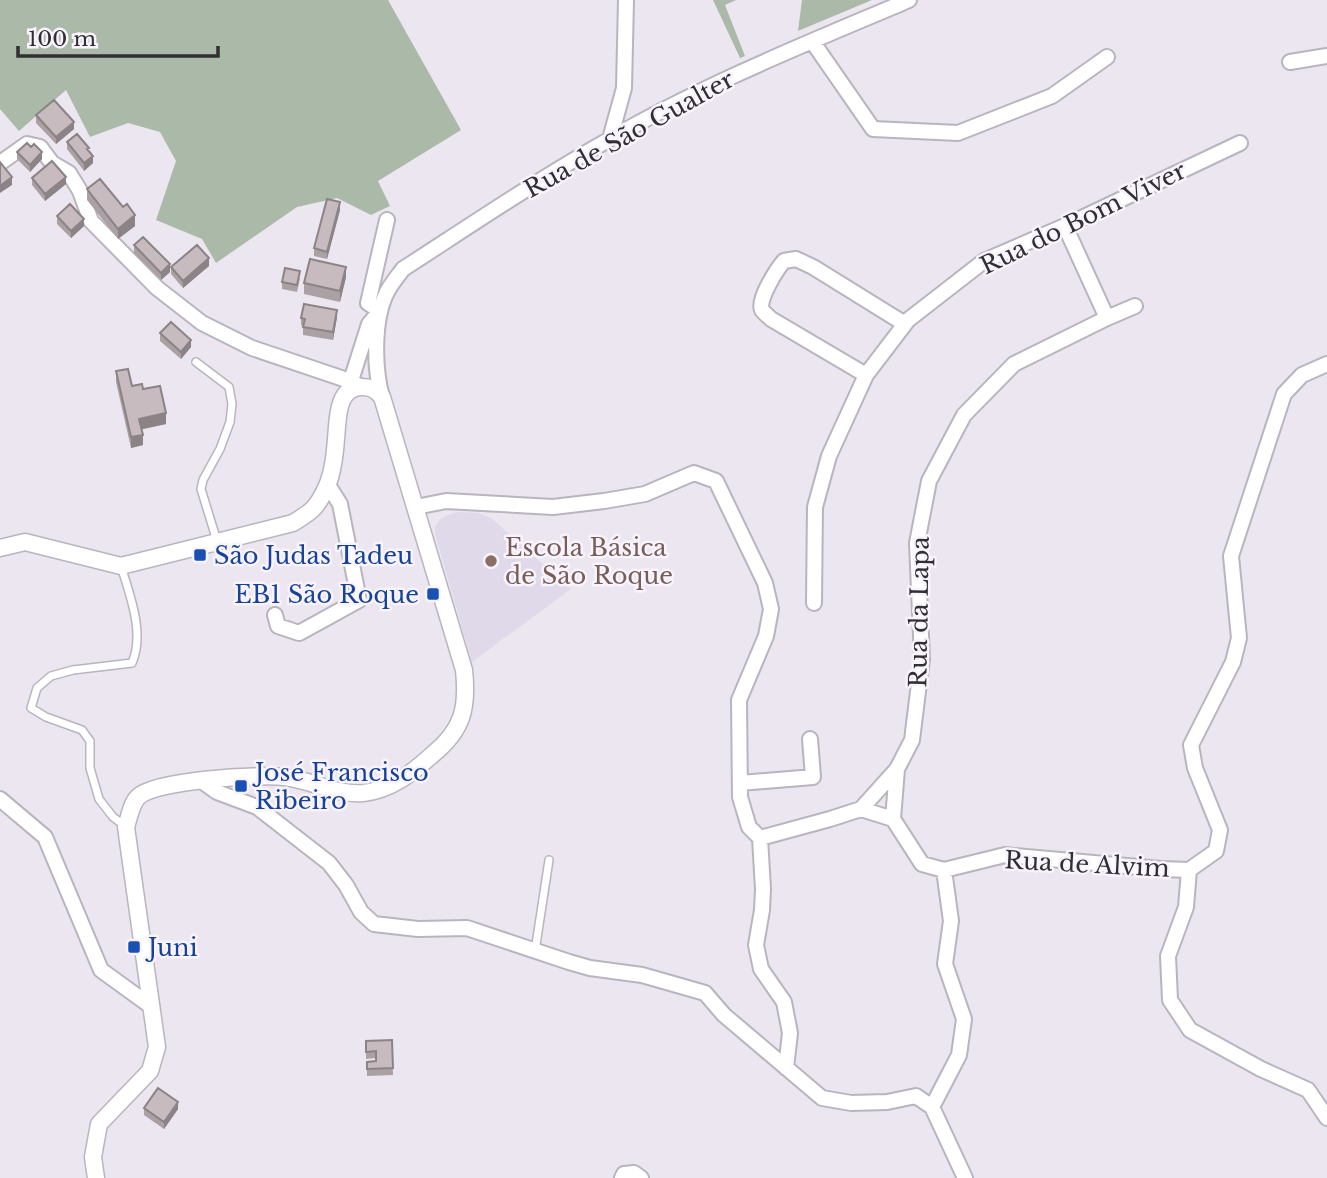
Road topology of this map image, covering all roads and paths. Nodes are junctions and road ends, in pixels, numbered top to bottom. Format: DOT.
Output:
graph roads {
  1 [pos="626,0"];
  2 [pos="909,0"];
  3 [pos="812,41"];
  4 [pos="1327,56"];
  5 [pos="1107,57"];
  6 [pos="1290,62"];
  7 [pos="610,139"];
  8 [pos="1240,143"];
  9 [pos="0,163"];
  10 [pos="387,220"];
  11 [pos="1065,226"];
  12 [pos="1135,306"];
  13 [pos="380,311"];
  14 [pos="1107,318"];
  15 [pos="905,324"];
  16 [pos="196,362"];
  17 [pos="1327,364"];
  18 [pos="866,374"];
  19 [pos="358,384"];
  20 [pos="328,485"];
  21 [pos="416,507"];
  22 [pos="217,542"];
  23 [pos="0,548"];
  24 [pos="121,566"];
  25 [pos="814,603"];
  26 [pos="275,615"];
  27 [pos="810,739"];
  28 [pos="897,769"];
  29 [pos="200,780"];
  30 [pos="740,783"];
  31 [pos="0,799"];
  32 [pos="861,809"];
  33 [pos="893,819"];
  34 [pos="126,827"];
  35 [pos="760,838"];
  36 [pos="549,860"];
  37 [pos="944,870"];
  38 [pos="1189,870"];
  39 [pos="535,951"];
  40 [pos="152,1007"];
  41 [pos="786,1068"];
  42 [pos="932,1107"];
  43 [pos="1327,1118"];
  44 [pos="96,1178"];
  45 [pos="622,1178"];
  46 [pos="641,1178"];
  47 [pos="965,1178"];
  1 -- 7 [label="street"];
  2 -- 3 [label="street, Rua de São Gualter"];
  3 -- 5 [label="street"];
  3 -- 7 [label="street, Rua de São Gualter"];
  4 -- 6 [label="street"];
  7 -- 13 [label="street, Rua de São Gualter"];
  8 -- 11 [label="street, Rua do Bom Viver"];
  9 -- 19 [label="street"];
  10 -- 13 [label="street"];
  11 -- 14 [label="street"];
  11 -- 15 [label="street, Rua do Bom Viver"];
  12 -- 14 [label="street, Rua da Lapa"];
  13 -- 19 [label="street, Rua de São Gualter"];
  13 -- 19 [label="street, Rua de São Gualter"];
  14 -- 28 [label="street, Rua da Lapa"];
  15 -- 18 [label="street, Rua do Bom Viver"];
  15 -- 18 [label="street"];
  16 -- 22 [label="lane"];
  17 -- 38 [label="street"];
  18 -- 25 [label="street, Rua do Bom Viver"];
  19 -- 20 [label="street"];
  19 -- 21 [label="street"];
  20 -- 22 [label="street"];
  20 -- 26 [label="street"];
  21 -- 29 [label="street"];
  21 -- 30 [label="street"];
  22 -- 24 [label="street"];
  23 -- 24 [label="street"];
  24 -- 34 [label="lane"];
  27 -- 30 [label="street"];
  28 -- 32 [label="street"];
  28 -- 33 [label="street"];
  29 -- 34 [label="street"];
  29 -- 39 [label="street"];
  30 -- 35 [label="street"];
  31 -- 40 [label="street"];
  32 -- 33 [label="street"];
  32 -- 35 [label="street"];
  33 -- 37 [label="street"];
  34 -- 40 [label="street"];
  35 -- 41 [label="street"];
  36 -- 39 [label="lane"];
  37 -- 38 [label="street, Rua de Alvim"];
  37 -- 42 [label="street"];
  38 -- 43 [label="street, Rua de Alvim"];
  39 -- 41 [label="street"];
  40 -- 44 [label="street"];
  41 -- 42 [label="street"];
  42 -- 47 [label="street"];
  45 -- 46 [label="street"];
}
